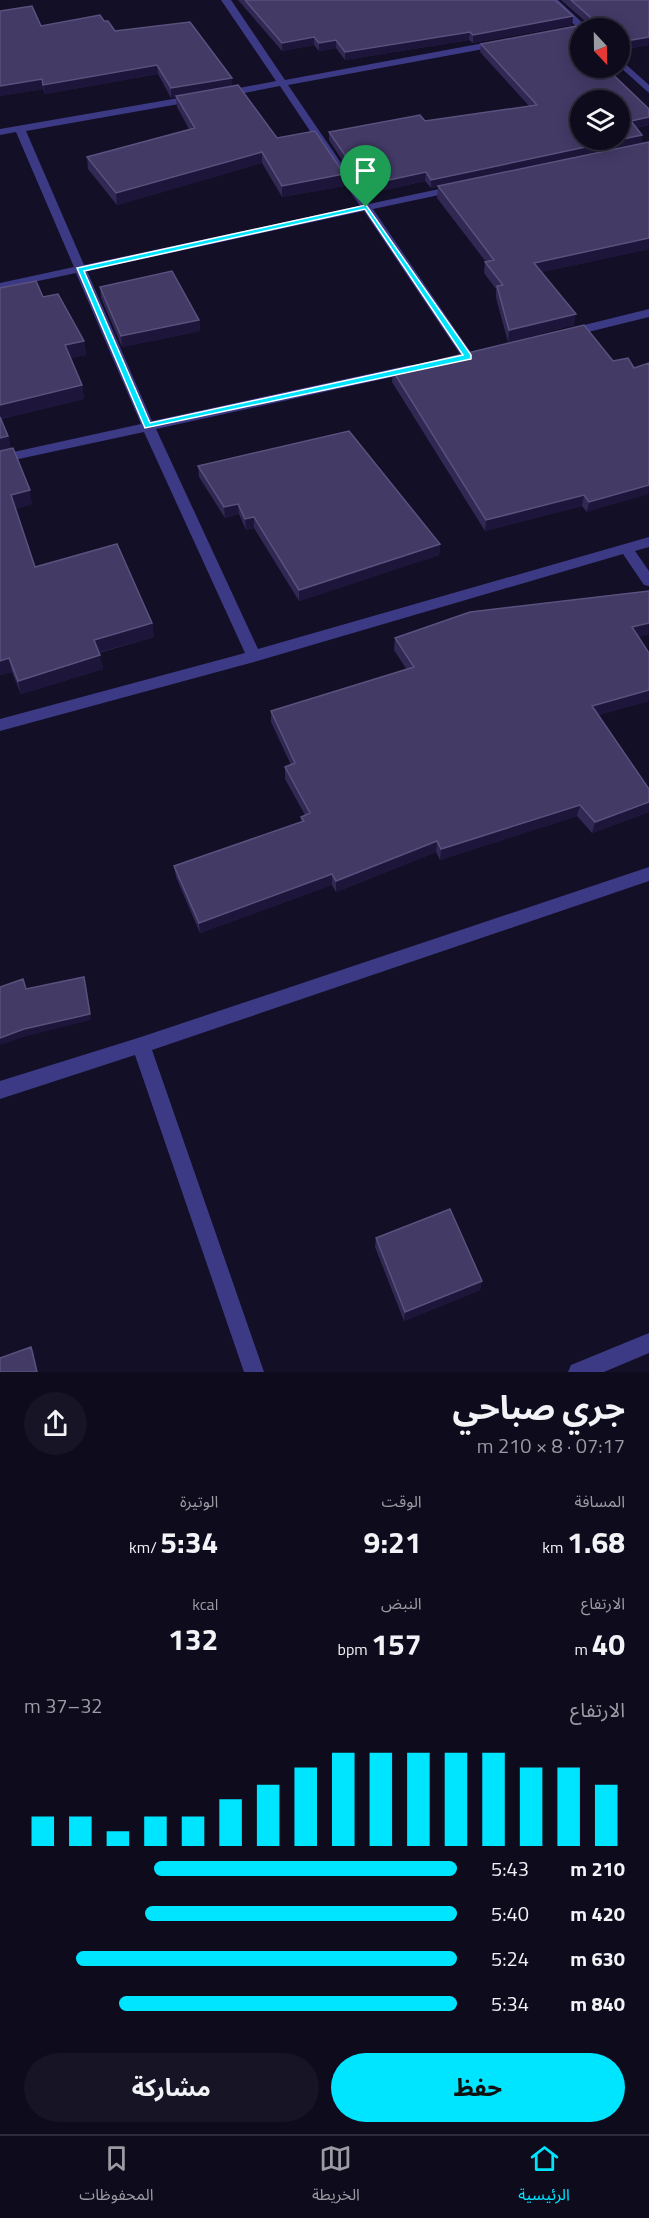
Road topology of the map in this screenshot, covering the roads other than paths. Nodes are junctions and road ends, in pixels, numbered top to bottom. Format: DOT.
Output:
graph roads {
  1 [pos="226,0"];
  2 [pos="554,0"];
  3 [pos="573,18"];
  4 [pos="514,41"];
  5 [pos="630,72"];
  6 [pos="283,84"];
  7 [pos="649,90"];
  8 [pos="214,95"];
  9 [pos="203,97"];
  10 [pos="20,129"];
  11 [pos="0,132"];
  12 [pos="468,185"];
  13 [pos="366,207"];
  14 [pos="80,270"];
  15 [pos="0,286"];
  16 [pos="649,313"];
  17 [pos="558,335"];
  18 [pos="468,357"];
  19 [pos="422,367"];
  20 [pos="148,426"];
  21 [pos="0,459"];
  22 [pos="649,542"];
  23 [pos="626,549"];
  24 [pos="649,581"];
  25 [pos="254,656"];
  26 [pos="0,725"];
  27 [pos="649,874"];
  28 [pos="141,1046"];
  29 [pos="0,1090"];
  30 [pos="649,1343"];
  31 [pos="254,1372"];
  32 [pos="578,1372"];
  1 -- 6 [label="street"];
  2 -- 3 [label="street"];
  4 -- 6 [label="street"];
  5 -- 7 [label="street"];
  6 -- 8 [label="street"];
  6 -- 13 [label="street"];
  9 -- 10 [label="street"];
  10 -- 11 [label="street"];
  10 -- 14 [label="street"];
  12 -- 13 [label="street"];
  13 -- 14 [label="street"];
  13 -- 18 [label="street"];
  14 -- 15 [label="street"];
  14 -- 20 [label="street"];
  16 -- 17 [label="street"];
  19 -- 20 [label="street"];
  20 -- 21 [label="street"];
  20 -- 25 [label="street"];
  22 -- 23 [label="street"];
  23 -- 24 [label="street"];
  23 -- 25 [label="street"];
  25 -- 26 [label="street"];
  27 -- 28 [label="street"];
  28 -- 29 [label="street"];
  28 -- 31 [label="street"];
  30 -- 32 [label="street"];
}
